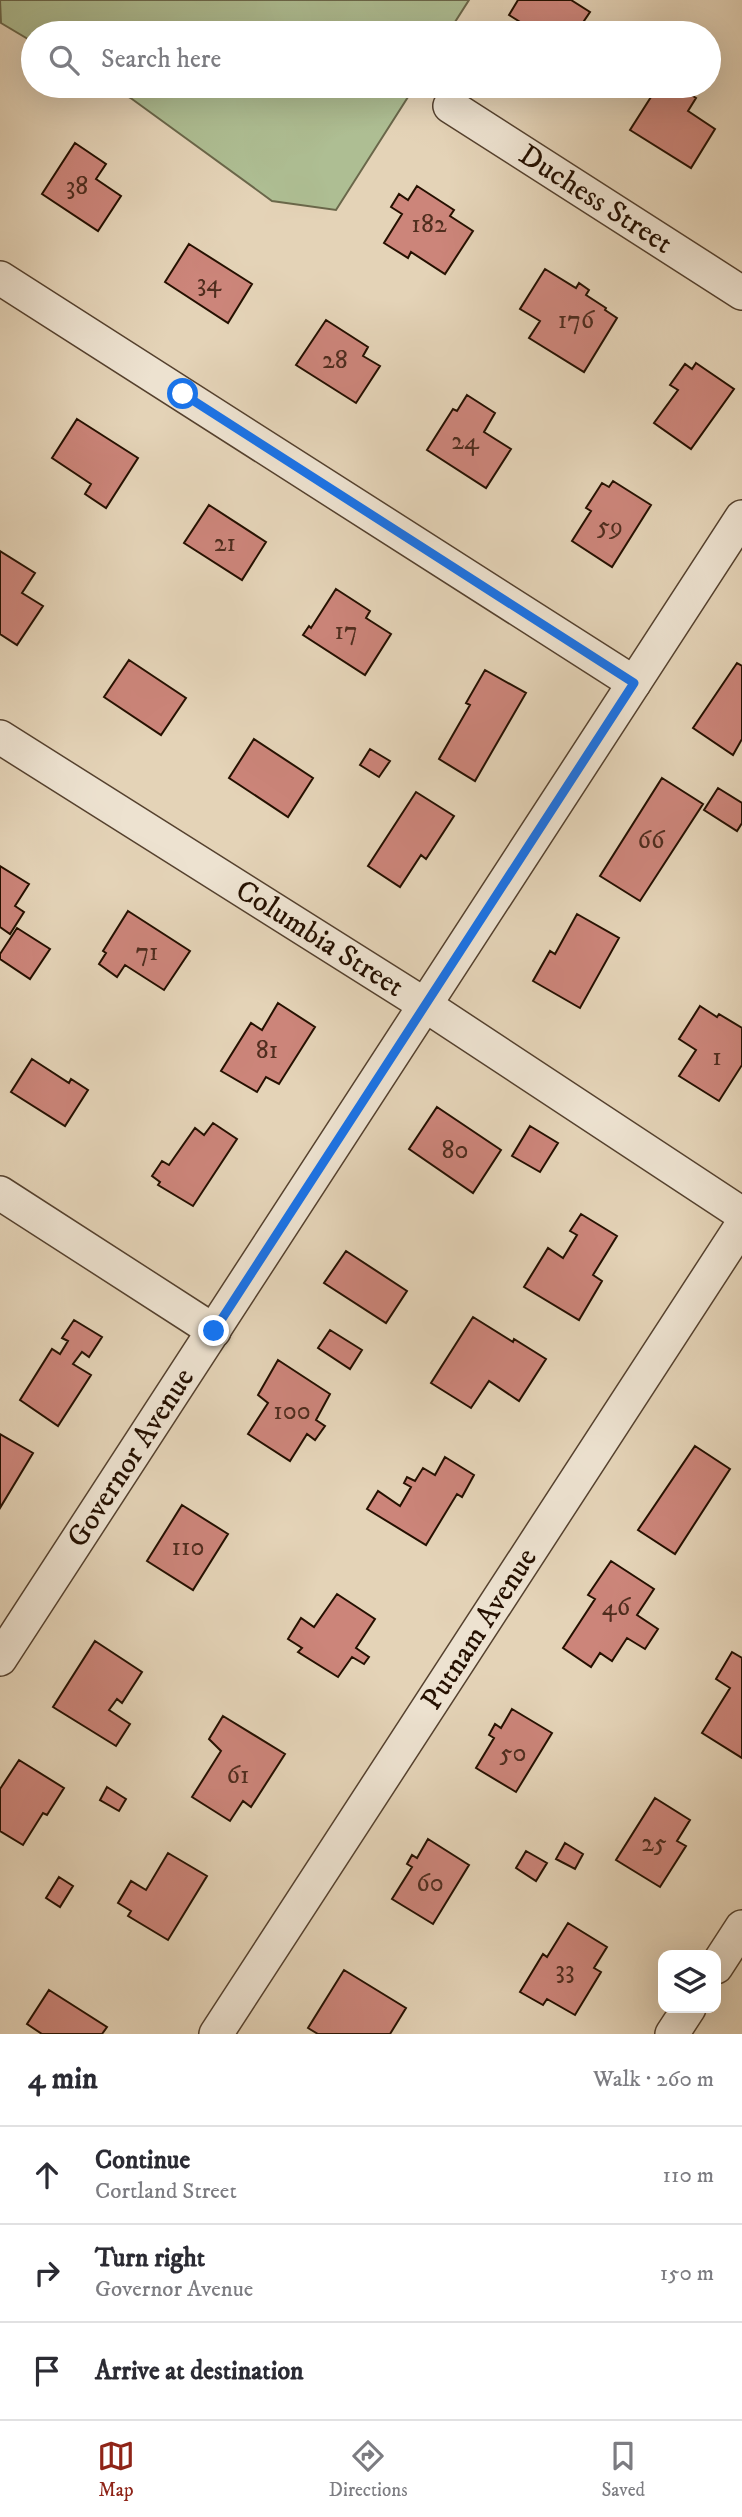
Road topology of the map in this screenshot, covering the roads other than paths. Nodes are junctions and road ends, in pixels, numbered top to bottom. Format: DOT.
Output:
graph roads {
  1 [pos="450,106"];
  2 [pos="0,278"];
  3 [pos="742,293"];
  4 [pos="742,517"];
  5 [pos="634,683"];
  6 [pos="0,737"];
  7 [pos="425,1005"];
  8 [pos="0,1193"];
  9 [pos="742,1214"];
  10 [pos="742,1224"];
  11 [pos="214,1331"];
  12 [pos="2,1652"];
  13 [pos="742,1927"];
  14 [pos="721,1959"];
  15 [pos="686,2013"];
  16 [pos="216,2034"];
  17 [pos="672,2034"];
  1 -- 3 [label="street, Duchess Street"];
  2 -- 5 [label="street"];
  4 -- 5 [label="street, Governor Avenue"];
  5 -- 7 [label="street, Governor Avenue"];
  6 -- 7 [label="street, Columbia Street"];
  7 -- 9 [label="street, Columbia Street"];
  7 -- 11 [label="street, Governor Avenue"];
  8 -- 11 [label="street"];
  10 -- 16 [label="street, Putnam Avenue"];
  11 -- 12 [label="street, Governor Avenue"];
  13 -- 14 [label="street"];
  15 -- 17 [label="street"];
}
